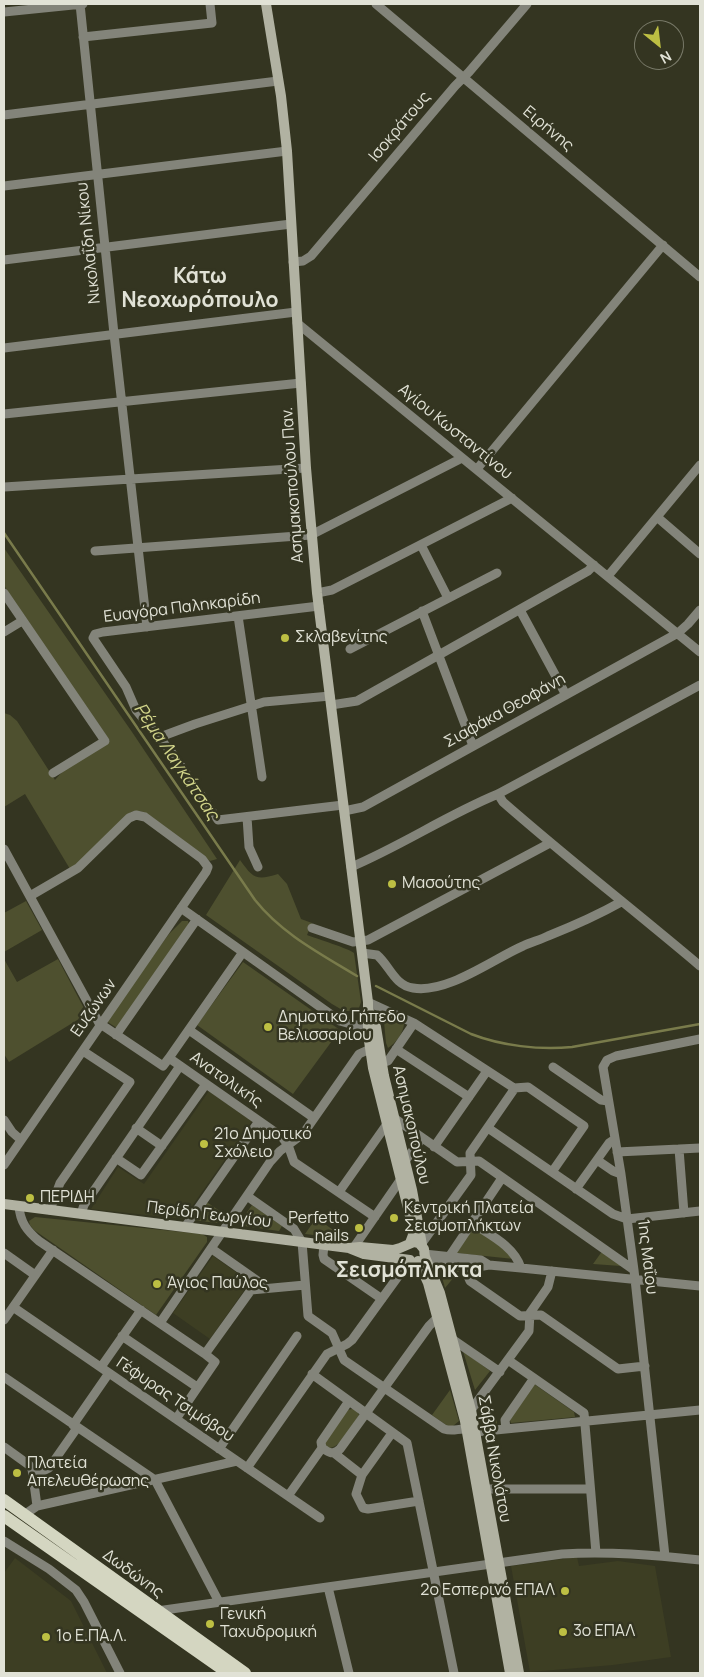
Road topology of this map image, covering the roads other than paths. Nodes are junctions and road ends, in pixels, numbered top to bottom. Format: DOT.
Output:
graph roads {
  1 [pos="81,4"];
  2 [pos="210,4"];
  3 [pos="266,4"];
  4 [pos="527,4"];
  5 [pos="379,5"];
  6 [pos="4,12"];
  7 [pos="83,37"];
  8 [pos="464,77"];
  9 [pos="278,81"];
  10 [pos="90,104"];
  11 [pos="4,114"];
  12 [pos="286,151"];
  13 [pos="97,175"];
  14 [pos="4,186"];
  15 [pos="291,224"];
  16 [pos="663,246"];
  17 [pos="105,247"];
  18 [pos="4,260"];
  19 [pos="293,262"];
  20 [pos="700,277"];
  21 [pos="297,317"];
  22 [pos="114,334"];
  23 [pos="4,348"];
  24 [pos="301,383"];
  25 [pos="121,402"];
  26 [pos="4,414"];
  27 [pos="462,458"];
  28 [pos="700,465"];
  29 [pos="306,468"];
  30 [pos="477,469"];
  31 [pos="129,478"];
  32 [pos="4,487"];
  33 [pos="512,498"];
  34 [pos="657,517"];
  35 [pos="311,535"];
  36 [pos="421,545"];
  37 [pos="137,548"];
  38 [pos="95,551"];
  39 [pos="700,554"];
  40 [pos="594,565"];
  41 [pos="497,573"];
  42 [pos="608,576"];
  43 [pos="4,593"];
  44 [pos="317,593"];
  45 [pos="448,598"];
  46 [pos="318,606"];
  47 [pos="520,610"];
  48 [pos="700,610"];
  49 [pos="422,611"];
  50 [pos="238,616"];
  51 [pos="22,621"];
  52 [pos="147,627"];
  53 [pos="4,632"];
  54 [pos="678,633"];
  55 [pos="350,649"];
  56 [pos="700,652"];
  57 [pos="439,656"];
  58 [pos="700,685"];
  59 [pos="566,694"];
  60 [pos="330,701"];
  61 [pos="251,706"];
  62 [pos="160,737"];
  63 [pos="473,746"];
  64 [pos="53,773"];
  65 [pos="262,777"];
  66 [pos="498,794"];
  67 [pos="344,808"];
  68 [pos="247,817"];
  69 [pos="218,820"];
  70 [pos="550,843"];
  71 [pos="4,849"];
  72 [pos="258,867"];
  73 [pos="351,867"];
  74 [pos="30,896"];
  75 [pos="621,902"];
  76 [pos="181,908"];
  77 [pos="197,919"];
  78 [pos="312,928"];
  79 [pos="360,942"];
  80 [pos="243,952"];
  81 [pos="362,958"];
  82 [pos="700,966"];
  83 [pos="369,1007"];
  84 [pos="414,1023"];
  85 [pos="100,1024"];
  86 [pos="368,1024"];
  87 [pos="189,1030"];
  88 [pos="116,1035"];
  89 [pos="700,1039"];
  90 [pos="370,1048"];
  91 [pos="396,1049"];
  92 [pos="83,1051"];
  93 [pos="169,1058"];
  94 [pos="381,1063"];
  95 [pos="180,1066"];
  96 [pos="553,1067"];
  97 [pos="487,1070"];
  98 [pos="206,1084"];
  99 [pos="515,1088"];
  100 [pos="469,1097"];
  101 [pos="608,1101"];
  102 [pos="314,1118"];
  103 [pos="4,1120"];
  104 [pos="259,1121"];
  105 [pos="391,1121"];
  106 [pos="136,1128"];
  107 [pos="488,1128"];
  108 [pos="422,1138"];
  109 [pos="615,1139"];
  110 [pos="21,1140"];
  111 [pos="288,1145"];
  112 [pos="162,1146"];
  113 [pos="434,1146"];
  114 [pos="700,1148"];
  115 [pos="678,1149"];
  116 [pos="617,1152"];
  117 [pos="116,1158"];
  118 [pos="597,1160"];
  119 [pos="405,1161"];
  120 [pos="470,1162"];
  121 [pos="4,1165"];
  122 [pos="552,1172"];
  123 [pos="621,1174"];
  124 [pos="502,1178"];
  125 [pos="401,1180"];
  126 [pos="576,1189"];
  127 [pos="339,1192"];
  128 [pos="248,1196"];
  129 [pos="4,1204"];
  130 [pos="19,1206"];
  131 [pos="50,1210"];
  132 [pos="700,1211"];
  133 [pos="684,1213"];
  134 [pos="81,1214"];
  135 [pos="375,1217"];
  136 [pos="627,1219"];
  137 [pos="472,1223"];
  138 [pos="184,1227"];
  139 [pos="222,1232"];
  140 [pos="302,1242"];
  141 [pos="324,1244"];
  142 [pos="352,1247"];
  143 [pos="212,1249"];
  144 [pos="53,1250"];
  145 [pos="4,1253"];
  146 [pos="416,1253"];
  147 [pos="449,1257"];
  148 [pos="463,1265"];
  149 [pos="489,1265"];
  150 [pos="521,1268"];
  151 [pos="552,1271"];
  152 [pos="634,1274"];
  153 [pos="35,1275"];
  154 [pos="305,1284"];
  155 [pos="700,1286"];
  156 [pos="262,1288"];
  157 [pos="382,1299"];
  158 [pos="12,1307"];
  159 [pos="140,1310"];
  160 [pos="530,1315"];
  161 [pos="438,1317"];
  162 [pos="4,1320"];
  163 [pos="160,1323"];
  164 [pos="122,1336"];
  165 [pos="297,1336"];
  166 [pos="452,1339"];
  167 [pos="339,1348"];
  168 [pos="205,1354"];
  169 [pos="508,1360"];
  170 [pos="645,1366"];
  171 [pos="101,1368"];
  172 [pos="500,1372"];
  173 [pos="109,1373"];
  174 [pos="312,1374"];
  175 [pos="4,1377"];
  176 [pos="534,1378"];
  177 [pos="197,1387"];
  178 [pos="384,1388"];
  179 [pos="349,1401"];
  180 [pos="471,1410"];
  181 [pos="700,1410"];
  182 [pos="366,1414"];
  183 [pos="650,1415"];
  184 [pos="176,1419"];
  185 [pos="584,1421"];
  186 [pos="75,1426"];
  187 [pos="506,1429"];
  188 [pos="471,1430"];
  189 [pos="392,1433"];
  190 [pos="4,1447"];
  191 [pos="322,1448"];
  192 [pos="219,1449"];
  193 [pos="334,1453"];
  194 [pos="237,1461"];
  195 [pos="247,1468"];
  196 [pos="362,1475"];
  197 [pos="33,1476"];
  198 [pos="155,1480"];
  199 [pos="484,1489"];
  200 [pos="590,1489"];
  201 [pos="288,1496"];
  202 [pos="4,1500"];
  203 [pos="419,1501"];
  204 [pos="37,1506"];
  205 [pos="24,1515"];
  206 [pos="4,1516"];
  207 [pos="320,1518"];
  208 [pos="4,1540"];
  209 [pos="596,1553"];
  210 [pos="665,1556"];
  211 [pos="700,1560"];
  212 [pos="494,1563"];
  213 [pos="433,1572"];
  214 [pos="328,1587"];
  215 [pos="219,1602"];
  216 [pos="156,1611"];
  217 [pos="120,1673"];
  218 [pos="228,1673"];
  219 [pos="245,1673"];
  220 [pos="349,1673"];
  221 [pos="454,1673"];
  222 [pos="510,1673"];
  223 [pos="518,1673"];
  1 -- 6 [label="street"];
  1 -- 7 [label="street, Νικολαΐδη Νίκου"];
  2 -- 7 [label="street"];
  3 -- 9 [label="street, Ασημακοπούλου Παν."];
  4 -- 8 [label="street, Ισοκράτους"];
  5 -- 8 [label="street, Ειρήνης"];
  7 -- 10 [label="street, Νικολαΐδη Νίκου"];
  8 -- 16 [label="street, Ειρήνης"];
  8 -- 19 [label="street, Ισοκράτους"];
  9 -- 10 [label="street"];
  9 -- 12 [label="street, Ασημακοπούλου Παν."];
  10 -- 11 [label="street"];
  10 -- 13 [label="street, Νικολαΐδη Νίκου"];
  12 -- 13 [label="street"];
  12 -- 15 [label="street, Ασημακοπούλου Παν."];
  13 -- 14 [label="street"];
  13 -- 17 [label="street, Νικολαΐδη Νίκου"];
  15 -- 17 [label="street"];
  15 -- 19 [label="street, Ασημακοπούλου Παν."];
  16 -- 20 [label="street, Ειρήνης"];
  16 -- 30 [label="street"];
  17 -- 18 [label="street"];
  17 -- 22 [label="street, Νικολαΐδη Νίκου"];
  19 -- 21 [label="street, Ασημακοπούλου Παν."];
  21 -- 22 [label="street"];
  21 -- 24 [label="street, Ασημακοπούλου Παν."];
  21 -- 27 [label="street, Αγίου Κωσταντίνου"];
  22 -- 23 [label="street"];
  22 -- 25 [label="street, Νικολαΐδη Νίκου"];
  24 -- 25 [label="street"];
  24 -- 29 [label="street, Ασημακοπούλου Παν."];
  25 -- 26 [label="street"];
  25 -- 31 [label="street, Νικολαΐδη Νίκου"];
  27 -- 30 [label="street, Αγίου Κωσταντίνου"];
  27 -- 35 [label="street"];
  28 -- 34 [label="street"];
  29 -- 31 [label="street"];
  29 -- 35 [label="street, Ασημακοπούλου Παν."];
  30 -- 33 [label="street, Αγίου Κωσταντίνου"];
  31 -- 32 [label="street"];
  31 -- 37 [label="street, Νικολαΐδη Νίκου"];
  33 -- 36 [label="street"];
  33 -- 40 [label="street, Αγίου Κωσταντίνου"];
  34 -- 39 [label="street"];
  34 -- 42 [label="street"];
  35 -- 37 [label="street"];
  35 -- 44 [label="street, Ασημακοπούλου Παν."];
  36 -- 44 [label="street"];
  36 -- 45 [label="street"];
  37 -- 38 [label="street"];
  37 -- 52 [label="street, Νικολαΐδη Νίκου"];
  40 -- 42 [label="street, Αγίου Κωσταντίνου"];
  40 -- 47 [label="street"];
  41 -- 45 [label="street"];
  42 -- 54 [label="street, Αγίου Κωσταντίνου"];
  43 -- 51 [label="street"];
  44 -- 46 [label="street, Ασημακοπούλου Παν."];
  45 -- 49 [label="street"];
  46 -- 50 [label="street, Ευαγόρα Παληκαρίδη"];
  46 -- 60 [label="street, Ασημακοπούλου Παν."];
  47 -- 57 [label="street"];
  47 -- 59 [label="street"];
  48 -- 54 [label="street, Σιαφάκα Θεοφάνη"];
  49 -- 55 [label="street"];
  49 -- 57 [label="street"];
  50 -- 52 [label="street, Ευαγόρα Παληκαρίδη"];
  50 -- 61 [label="street"];
  51 -- 53 [label="street"];
  51 -- 64 [label="street"];
  52 -- 62 [label="street, Ευαγόρα Παληκαρίδη"];
  54 -- 56 [label="street, Αγίου Κωσταντίνου"];
  54 -- 59 [label="street, Σιαφάκα Θεοφάνη"];
  57 -- 60 [label="street"];
  57 -- 63 [label="street"];
  58 -- 66 [label="street"];
  59 -- 63 [label="street, Σιαφάκα Θεοφάνη"];
  60 -- 61 [label="street"];
  60 -- 67 [label="street, Ασημακοπούλου Παν."];
  61 -- 62 [label="street"];
  61 -- 65 [label="street"];
  62 -- 69 [label="street, Ευαγόρα Παληκαρίδη"];
  63 -- 67 [label="street, Σιαφάκα Θεοφάνη"];
  66 -- 70 [label="street"];
  66 -- 73 [label="street"];
  67 -- 68 [label="street, Σιαφάκα Θεοφάνη"];
  67 -- 73 [label="street, Ασημακοπούλου Παν."];
  68 -- 69 [label="street, Σιαφάκα Θεοφάνη"];
  68 -- 72 [label="street"];
  70 -- 75 [label="street"];
  70 -- 79 [label="street"];
  71 -- 74 [label="street"];
  73 -- 79 [label="street, Ασημακοπούλου Παν."];
  74 -- 76 [label="street, Ευζώνων"];
  74 -- 85 [label="street"];
  75 -- 81 [label="street"];
  75 -- 82 [label="street"];
  76 -- 77 [label="street"];
  76 -- 85 [label="street, Ευζώνων"];
  77 -- 80 [label="street"];
  77 -- 88 [label="street"];
  78 -- 79 [label="street"];
  79 -- 81 [label="street, Ασημακοπούλου Παν."];
  80 -- 86 [label="street"];
  80 -- 87 [label="street"];
  81 -- 83 [label="street, Ασημακοπούλου"];
  83 -- 84 [label="street"];
  83 -- 86 [label="street, Ασημακοπούλου"];
  83 -- 94 [label="street, Ασημακοπούλου"];
  84 -- 91 [label="street"];
  84 -- 97 [label="street"];
  85 -- 88 [label="street, Ανατολικής"];
  85 -- 92 [label="street, Ευζώνων"];
  86 -- 90 [label="street, Ασημακοπούλου"];
  87 -- 93 [label="street"];
  87 -- 102 [label="street"];
  88 -- 93 [label="street, Ανατολικής"];
  89 -- 101 [label="street, 1ης Μαΐου"];
  90 -- 102 [label="street"];
  90 -- 105 [label="street, Ασημακοπούλου"];
  91 -- 94 [label="street"];
  91 -- 100 [label="street"];
  92 -- 110 [label="street, Ευζώνων"];
  92 -- 131 [label="street"];
  93 -- 95 [label="street, Ανατολικής"];
  94 -- 105 [label="street, Ασημακοπούλου"];
  95 -- 98 [label="street, Ανατολικής"];
  95 -- 106 [label="street"];
  96 -- 101 [label="street"];
  97 -- 99 [label="street"];
  97 -- 100 [label="street"];
  98 -- 104 [label="street, Ανατολικής"];
  98 -- 112 [label="street"];
  99 -- 107 [label="street"];
  99 -- 122 [label="street"];
  100 -- 113 [label="street"];
  101 -- 109 [label="street, 1ης Μαΐου"];
  102 -- 111 [label="street"];
  103 -- 110 [label="street"];
  104 -- 111 [label="street, Ανατολικής"];
  104 -- 138 [label="street"];
  105 -- 108 [label="street"];
  105 -- 119 [label="street, Ασημακοπούλου"];
  105 -- 125 [label="street, Ασημακοπούλου"];
  105 -- 127 [label="street"];
  106 -- 112 [label="street"];
  106 -- 117 [label="street"];
  107 -- 120 [label="street"];
  107 -- 122 [label="street"];
  108 -- 113 [label="street"];
  108 -- 119 [label="street"];
  109 -- 116 [label="street, 1ης Μαΐου"];
  109 -- 118 [label="street"];
  110 -- 121 [label="street, Ευζώνων"];
  111 -- 127 [label="street, Ανατολικής"];
  111 -- 128 [label="street"];
  112 -- 117 [label="street"];
  113 -- 120 [label="street"];
  114 -- 115 [label="street"];
  115 -- 116 [label="street"];
  115 -- 133 [label="street"];
  116 -- 123 [label="street, 1ης Μαΐου"];
  117 -- 134 [label="street"];
  118 -- 123 [label="street"];
  118 -- 126 [label="street"];
  119 -- 146 [label="street, Ασημακοπούλου"];
  120 -- 124 [label="street"];
  120 -- 146 [label="street"];
  122 -- 126 [label="street"];
  123 -- 136 [label="street, 1ης Μαΐου"];
  124 -- 137 [label="street"];
  124 -- 152 [label="street"];
  125 -- 135 [label="street"];
  125 -- 146 [label="street, Ασημακοπούλου"];
  126 -- 136 [label="street"];
  127 -- 135 [label="street, Ανατολικής"];
  128 -- 139 [label="street"];
  128 -- 140 [label="street"];
  129 -- 130 [label="street, Περίδη Γεωργίου"];
  130 -- 131 [label="street, Περίδη Γεωργίου"];
  130 -- 144 [label="street"];
  131 -- 134 [label="street, Περίδη Γεωργίου"];
  132 -- 133 [label="street"];
  133 -- 136 [label="street"];
  134 -- 138 [label="street, Περίδη Γεωργίου"];
  135 -- 142 [label="street"];
  136 -- 152 [label="street, 1ης Μαΐου"];
  137 -- 147 [label="street"];
  137 -- 150 [label="street"];
  138 -- 139 [label="street, Περίδη Γεωργίου"];
  139 -- 140 [label="street, Περίδη Γεωργίου"];
  139 -- 143 [label="street"];
  140 -- 141 [label="street, Περίδη Γεωργίου"];
  140 -- 154 [label="street"];
  141 -- 142 [label="street, Περίδη Γεωργίου"];
  141 -- 157 [label="street"];
  142 -- 146 [label="street"];
  142 -- 146 [label="street, Περίδη Γεωργίου"];
  143 -- 156 [label="street"];
  143 -- 163 [label="street"];
  144 -- 153 [label="street"];
  144 -- 159 [label="street"];
  145 -- 153 [label="street"];
  146 -- 147 [label="street"];
  146 -- 148 [label="street"];
  146 -- 157 [label="street"];
  146 -- 161 [label="street, Σάββα Νικολάτου"];
  146 -- 166 [label="street, Σάββα Νικολάτου"];
  147 -- 149 [label="street"];
  148 -- 149 [label="street"];
  148 -- 160 [label="street"];
  149 -- 150 [label="street"];
  150 -- 151 [label="street"];
  151 -- 152 [label="street"];
  151 -- 160 [label="street"];
  152 -- 155 [label="street"];
  152 -- 170 [label="street, 1ης Μαΐου"];
  153 -- 158 [label="street"];
  154 -- 156 [label="street"];
  154 -- 167 [label="street"];
  156 -- 168 [label="street"];
  157 -- 167 [label="street"];
  158 -- 162 [label="street"];
  158 -- 171 [label="street, Γέφυρας Τσιμόβου"];
  159 -- 163 [label="street"];
  159 -- 164 [label="street"];
  160 -- 169 [label="street"];
  160 -- 170 [label="street"];
  161 -- 178 [label="street"];
  161 -- 188 [label="street, Σάββα Νικολάτου"];
  163 -- 168 [label="street"];
  164 -- 171 [label="street"];
  164 -- 177 [label="street"];
  165 -- 192 [label="street"];
  166 -- 172 [label="street"];
  166 -- 180 [label="street, Σάββα Νικολάτου"];
  167 -- 174 [label="street"];
  167 -- 178 [label="street"];
  168 -- 177 [label="street"];
  169 -- 172 [label="street"];
  169 -- 176 [label="street"];
  170 -- 183 [label="street, 1ης Μαΐου"];
  171 -- 173 [label="street, Γέφυρας Τσιμόβου"];
  172 -- 180 [label="street"];
  173 -- 184 [label="street, Γέφυρας Τσιμόβου"];
  173 -- 186 [label="street"];
  174 -- 179 [label="street"];
  174 -- 195 [label="street"];
  175 -- 186 [label="street"];
  176 -- 185 [label="street"];
  176 -- 187 [label="street"];
  177 -- 184 [label="street"];
  178 -- 182 [label="street"];
  178 -- 188 [label="street"];
  179 -- 182 [label="street"];
  179 -- 191 [label="street"];
  180 -- 188 [label="street, Σάββα Νικολάτου"];
  181 -- 183 [label="street"];
  182 -- 189 [label="street"];
  182 -- 193 [label="street"];
  183 -- 185 [label="street"];
  183 -- 210 [label="street, 1ης Μαΐου"];
  184 -- 192 [label="street, Γέφυρας Τσιμόβου"];
  185 -- 187 [label="street"];
  185 -- 200 [label="street"];
  186 -- 197 [label="street"];
  186 -- 198 [label="street"];
  187 -- 188 [label="street"];
  188 -- 199 [label="street, Σάββα Νικολάτου"];
  188 -- 212 [label="street, Σάββα Νικολάτου"];
  189 -- 196 [label="street"];
  189 -- 203 [label="street"];
  190 -- 197 [label="street"];
  191 -- 193 [label="street"];
  191 -- 201 [label="street"];
  192 -- 194 [label="street, Γέφυρας Τσιμόβου"];
  193 -- 196 [label="street"];
  194 -- 195 [label="street, Γέφυρας Τσιμόβου"];
  194 -- 198 [label="street"];
  195 -- 201 [label="street, Γέφυρας Τσιμόβου"];
  196 -- 203 [label="street"];
  197 -- 204 [label="street"];
  198 -- 204 [label="street"];
  198 -- 215 [label="street"];
  199 -- 200 [label="street"];
  199 -- 212 [label="street, Σάββα Νικολάτου"];
  200 -- 209 [label="street"];
  201 -- 207 [label="street, Γέφυρας Τσιμόβου"];
  202 -- 205 [label="main road, Δωδώνης"];
  203 -- 213 [label="street"];
  204 -- 205 [label="street"];
  205 -- 216 [label="main road, Δωδώνης"];
  206 -- 218 [label="main road, Δωδώνης"];
  208 -- 217 [label="street"];
  209 -- 210 [label="street"];
  209 -- 212 [label="street"];
  210 -- 211 [label="street"];
  212 -- 213 [label="street"];
  212 -- 222 [label="street, Σάββα Νικολάτου"];
  212 -- 223 [label="street, Σάββα Νικολάτου"];
  213 -- 214 [label="street"];
  213 -- 221 [label="street"];
  214 -- 215 [label="street"];
  214 -- 220 [label="street"];
  215 -- 216 [label="street"];
  216 -- 219 [label="main road, Δωδώνης"];
}
